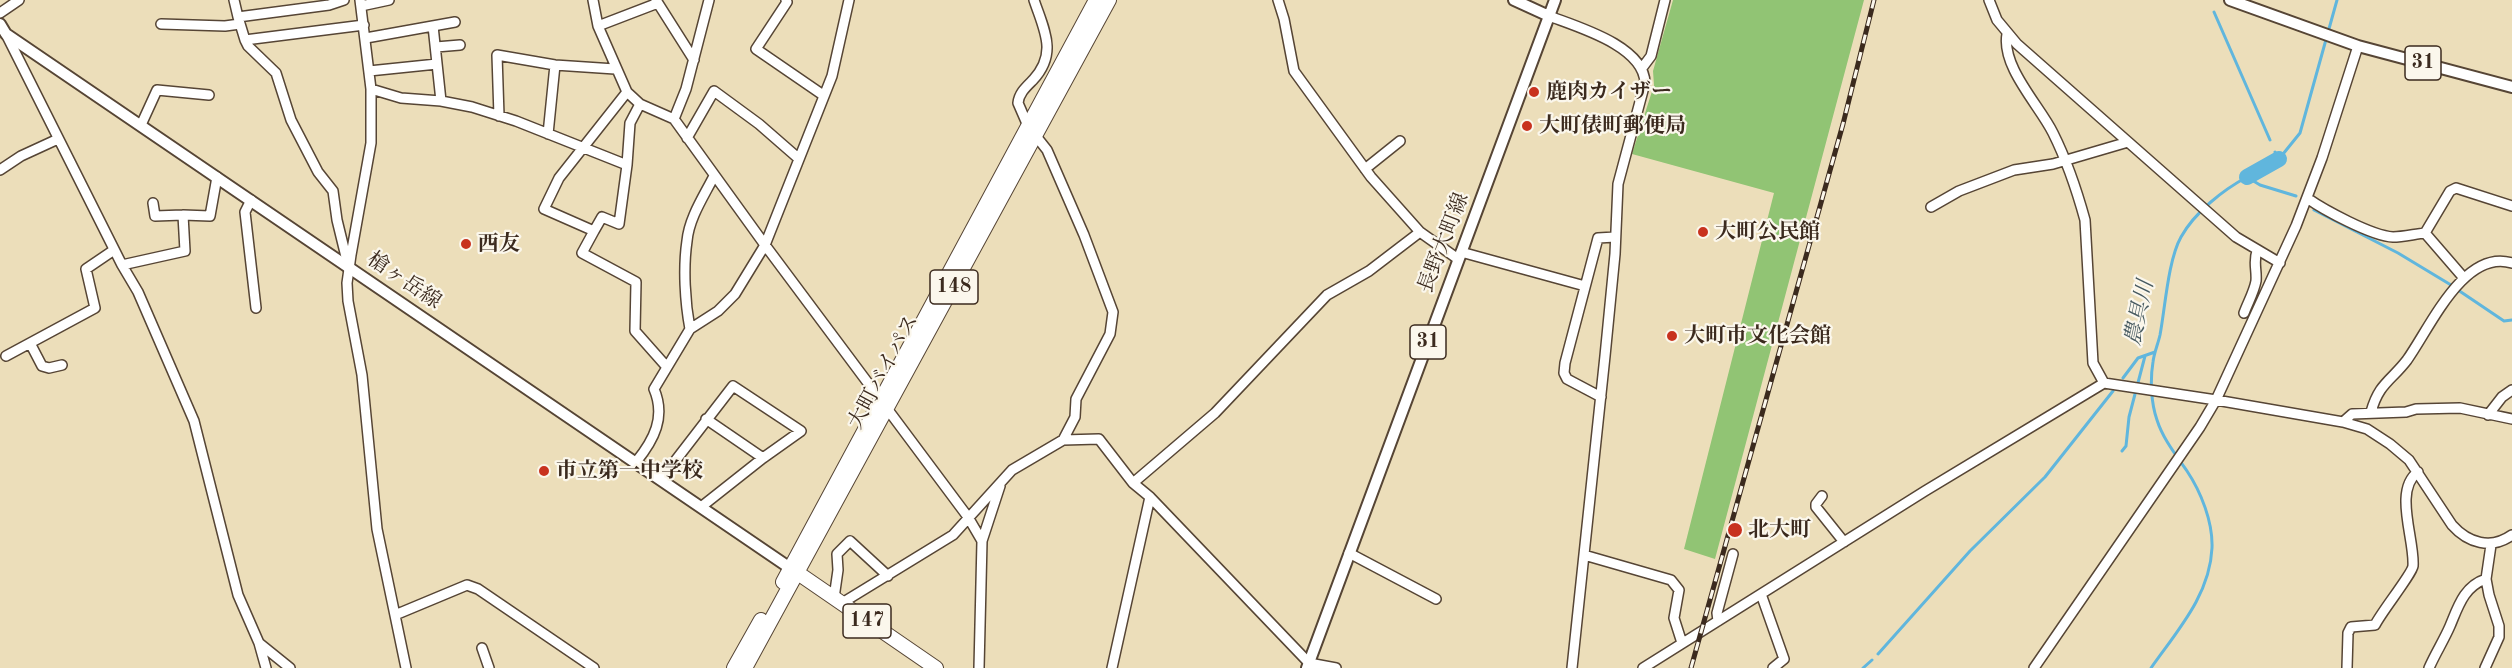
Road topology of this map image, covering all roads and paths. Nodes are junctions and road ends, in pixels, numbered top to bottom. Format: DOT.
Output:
graph roads {
  1 [pos="19,0"];
  2 [pos="234,0"];
  3 [pos="344,0"];
  4 [pos="389,0"];
  5 [pos="593,0"];
  6 [pos="709,0"];
  7 [pos="786,0"];
  8 [pos="849,0"];
  9 [pos="1034,0"];
  10 [pos="1096,0"];
  11 [pos="1109,0"];
  12 [pos="1278,0"];
  13 [pos="1514,0"];
  14 [pos="1555,0"];
  15 [pos="1665,0"];
  16 [pos="1989,0"];
  17 [pos="2230,0"];
  18 [pos="657,1"];
  19 [pos="361,3"];
  20 [pos="0,13"];
  21 [pos="1549,16"];
  22 [pos="239,21"];
  23 [pos="455,22"];
  24 [pos="0,24"];
  25 [pos="161,24"];
  26 [pos="364,25"];
  27 [pos="433,26"];
  28 [pos="598,26"];
  29 [pos="6,34"];
  30 [pos="2007,34"];
  31 [pos="366,38"];
  32 [pos="244,40"];
  33 [pos="460,45"];
  34 [pos="2358,46"];
  35 [pos="436,47"];
  36 [pos="694,60"];
  37 [pos="437,64"];
  38 [pos="555,65"];
  39 [pos="1642,68"];
  40 [pos="615,69"];
  41 [pos="369,71"];
  42 [pos="2512,87"];
  43 [pos="371,89"];
  44 [pos="627,92"];
  45 [pos="208,95"];
  46 [pos="823,95"];
  47 [pos="441,101"];
  48 [pos="640,104"];
  49 [pos="499,116"];
  50 [pos="674,118"];
  51 [pos="141,125"];
  52 [pos="1032,130"];
  53 [pos="548,134"];
  54 [pos="58,138"];
  55 [pos="687,138"];
  56 [pos="1400,141"];
  57 [pos="2128,142"];
  58 [pos="583,146"];
  59 [pos="798,158"];
  60 [pos="2065,160"];
  61 [pos="627,165"];
  62 [pos="1365,169"];
  63 [pos="0,170"];
  64 [pos="714,176"];
  65 [pos="217,177"];
  66 [pos="2307,198"];
  67 [pos="251,200"];
  68 [pos="153,203"];
  69 [pos="2512,206"];
  70 [pos="1931,207"];
  71 [pos="183,216"];
  72 [pos="594,231"];
  73 [pos="1420,232"];
  74 [pos="2425,233"];
  75 [pos="1615,237"];
  76 [pos="765,245"];
  77 [pos="114,250"];
  78 [pos="2257,251"];
  79 [pos="1460,255"];
  80 [pos="2280,263"];
  81 [pos="2512,263"];
  82 [pos="122,265"];
  83 [pos="349,268"];
  84 [pos="2463,277"];
  85 [pos="1585,286"];
  86 [pos="256,308"];
  87 [pos="2244,313"];
  88 [pos="690,329"];
  89 [pos="30,343"];
  90 [pos="6,356"];
  91 [pos="62,365"];
  92 [pos="666,366"];
  93 [pos="2104,383"];
  94 [pos="2512,390"];
  95 [pos="1601,397"];
  96 [pos="2216,400"];
  97 [pos="883,405"];
  98 [pos="2372,412"];
  99 [pos="2488,415"];
  100 [pos="706,419"];
  101 [pos="2512,420"];
  102 [pos="2343,422"];
  103 [pos="1063,440"];
  104 [pos="763,458"];
  105 [pos="636,462"];
  106 [pos="2418,472"];
  107 [pos="662,478"];
  108 [pos="1133,483"];
  109 [pos="1000,484"];
  110 [pos="1822,496"];
  111 [pos="1150,497"];
  112 [pos="701,507"];
  113 [pos="968,517"];
  114 [pos="2512,535"];
  115 [pos="982,541"];
  116 [pos="1844,542"];
  117 [pos="2491,545"];
  118 [pos="1349,552"];
  119 [pos="1733,554"];
  120 [pos="1584,555"];
  121 [pos="794,571"];
  122 [pos="888,576"];
  123 [pos="2486,579"];
  124 [pos="1761,594"];
  125 [pos="1436,599"];
  126 [pos="838,601"];
  127 [pos="395,615"];
  128 [pos="1718,621"];
  129 [pos="259,643"];
  130 [pos="1682,643"];
  131 [pos="482,648"];
  132 [pos="1308,666"];
  133 [pos="266,668"];
  134 [pos="290,668"];
  135 [pos="406,668"];
  136 [pos="489,668"];
  137 [pos="594,668"];
  138 [pos="734,668"];
  139 [pos="745,668"];
  140 [pos="936,668"];
  141 [pos="979,668"];
  142 [pos="1112,668"];
  143 [pos="1336,668"];
  144 [pos="1572,668"];
  145 [pos="1643,668"];
  146 [pos="1773,668"];
  147 [pos="2034,668"];
  148 [pos="2347,668"];
  149 [pos="2428,668"];
  150 [pos="2485,668"];
  1 -- 20 [label="street"];
  2 -- 22 [label="street"];
  3 -- 22 [label="street"];
  4 -- 19 [label="street"];
  5 -- 28 [label="street"];
  6 -- 36 [label="street"];
  7 -- 46 [label="street"];
  8 -- 46 [label="street"];
  9 -- 52 [label="street"];
  10 -- 52 [label="highway, 大町バイパス / 148"];
  11 -- 52 [label="highway, 大町バイパス / 148"];
  12 -- 62 [label="street"];
  13 -- 21 [label="main road"];
  14 -- 21 [label="main road, 長野大町線 / 31"];
  15 -- 39 [label="street"];
  16 -- 30 [label="street"];
  17 -- 34 [label="main road, 31"];
  18 -- 28 [label="street"];
  18 -- 36 [label="street"];
  19 -- 26 [label="street"];
  21 -- 39 [label="street"];
  21 -- 79 [label="main road, 長野大町線 / 31"];
  22 -- 25 [label="street"];
  22 -- 32 [label="street"];
  23 -- 27 [label="street"];
  24 -- 29 [label="main road, 槍ヶ岳線"];
  26 -- 31 [label="street"];
  26 -- 32 [label="street"];
  27 -- 31 [label="street"];
  27 -- 35 [label="street"];
  28 -- 40 [label="street"];
  29 -- 51 [label="main road, 槍ヶ岳線"];
  29 -- 54 [label="street"];
  30 -- 57 [label="street"];
  30 -- 60 [label="street"];
  31 -- 41 [label="street"];
  32 -- 83 [label="street"];
  33 -- 35 [label="street"];
  34 -- 42 [label="main road, 31"];
  34 -- 66 [label="street"];
  35 -- 37 [label="street"];
  36 -- 50 [label="street"];
  37 -- 41 [label="street"];
  37 -- 47 [label="street"];
  38 -- 40 [label="street"];
  38 -- 49 [label="street"];
  38 -- 53 [label="street"];
  39 -- 75 [label="street"];
  40 -- 44 [label="street"];
  41 -- 43 [label="street"];
  43 -- 47 [label="street"];
  43 -- 83 [label="street"];
  44 -- 48 [label="street"];
  44 -- 58 [label="street"];
  45 -- 51 [label="street"];
  46 -- 59 [label="street"];
  47 -- 49 [label="street"];
  48 -- 50 [label="street"];
  48 -- 61 [label="street"];
  49 -- 53 [label="street"];
  50 -- 55 [label="street"];
  51 -- 65 [label="main road, 槍ヶ岳線"];
  52 -- 97 [label="highway, 大町バイパス / 148"];
  52 -- 103 [label="street"];
  53 -- 58 [label="street"];
  54 -- 63 [label="street"];
  54 -- 77 [label="street"];
  55 -- 59 [label="street"];
  55 -- 64 [label="street"];
  56 -- 62 [label="street"];
  57 -- 60 [label="street"];
  57 -- 78 [label="street"];
  58 -- 61 [label="street"];
  58 -- 72 [label="street"];
  59 -- 76 [label="street"];
  60 -- 70 [label="street"];
  60 -- 93 [label="street"];
  61 -- 72 [label="street"];
  62 -- 73 [label="street"];
  64 -- 76 [label="street"];
  64 -- 88 [label="street"];
  65 -- 67 [label="main road, 槍ヶ岳線"];
  65 -- 71 [label="street"];
  66 -- 74 [label="street"];
  66 -- 80 [label="street"];
  67 -- 83 [label="main road, 槍ヶ岳線"];
  67 -- 86 [label="street"];
  68 -- 71 [label="street"];
  69 -- 74 [label="street"];
  71 -- 82 [label="street"];
  72 -- 92 [label="street"];
  73 -- 79 [label="street"];
  73 -- 108 [label="street"];
  74 -- 84 [label="street"];
  75 -- 85 [label="street"];
  75 -- 95 [label="street"];
  76 -- 88 [label="street"];
  76 -- 97 [label="street"];
  77 -- 82 [label="street"];
  77 -- 89 [label="street"];
  78 -- 80 [label="street"];
  78 -- 87 [label="street"];
  79 -- 85 [label="street"];
  79 -- 118 [label="main road, 長野大町線 / 31"];
  80 -- 96 [label="street"];
  81 -- 84 [label="street"];
  82 -- 129 [label="street"];
  83 -- 105 [label="main road, 槍ヶ岳線"];
  83 -- 127 [label="street"];
  84 -- 98 [label="street"];
  85 -- 95 [label="street"];
  88 -- 92 [label="street"];
  89 -- 90 [label="street"];
  89 -- 91 [label="street"];
  92 -- 105 [label="street"];
  93 -- 96 [label="street"];
  93 -- 116 [label="street"];
  94 -- 99 [label="street"];
  95 -- 120 [label="street"];
  96 -- 102 [label="street"];
  96 -- 147 [label="street"];
  97 -- 113 [label="street"];
  97 -- 121 [label="highway, 大町バイパス / 148"];
  98 -- 99 [label="street"];
  98 -- 102 [label="street"];
  99 -- 101 [label="street"];
  100 -- 104 [label="street"];
  100 -- 104 [label="street"];
  100 -- 107 [label="street"];
  102 -- 106 [label="street"];
  103 -- 108 [label="street"];
  103 -- 109 [label="street"];
  104 -- 112 [label="street"];
  105 -- 107 [label="main road, 槍ヶ岳線"];
  106 -- 117 [label="street"];
  106 -- 148 [label="street"];
  107 -- 112 [label="main road, 槍ヶ岳線"];
  108 -- 111 [label="street"];
  109 -- 113 [label="street"];
  109 -- 115 [label="street"];
  110 -- 116 [label="street"];
  111 -- 132 [label="street"];
  111 -- 142 [label="street"];
  112 -- 121 [label="main road, 槍ヶ岳線"];
  113 -- 115 [label="street"];
  113 -- 122 [label="street"];
  114 -- 117 [label="street"];
  115 -- 141 [label="street"];
  116 -- 124 [label="street"];
  117 -- 123 [label="street"];
  118 -- 125 [label="street"];
  118 -- 132 [label="main road, 長野大町線 / 31"];
  119 -- 128 [label="street"];
  120 -- 130 [label="street"];
  120 -- 144 [label="street"];
  121 -- 126 [label="highway, 147"];
  121 -- 138 [label="highway"];
  121 -- 139 [label="highway"];
  122 -- 126 [label="street"];
  122 -- 126 [label="street"];
  123 -- 149 [label="street"];
  123 -- 150 [label="street"];
  124 -- 128 [label="street"];
  124 -- 146 [label="street"];
  126 -- 140 [label="highway, 147"];
  127 -- 135 [label="street"];
  127 -- 137 [label="street"];
  128 -- 130 [label="street"];
  129 -- 133 [label="street"];
  129 -- 134 [label="street"];
  130 -- 145 [label="street"];
  131 -- 136 [label="street"];
  132 -- 143 [label="street"];
}
